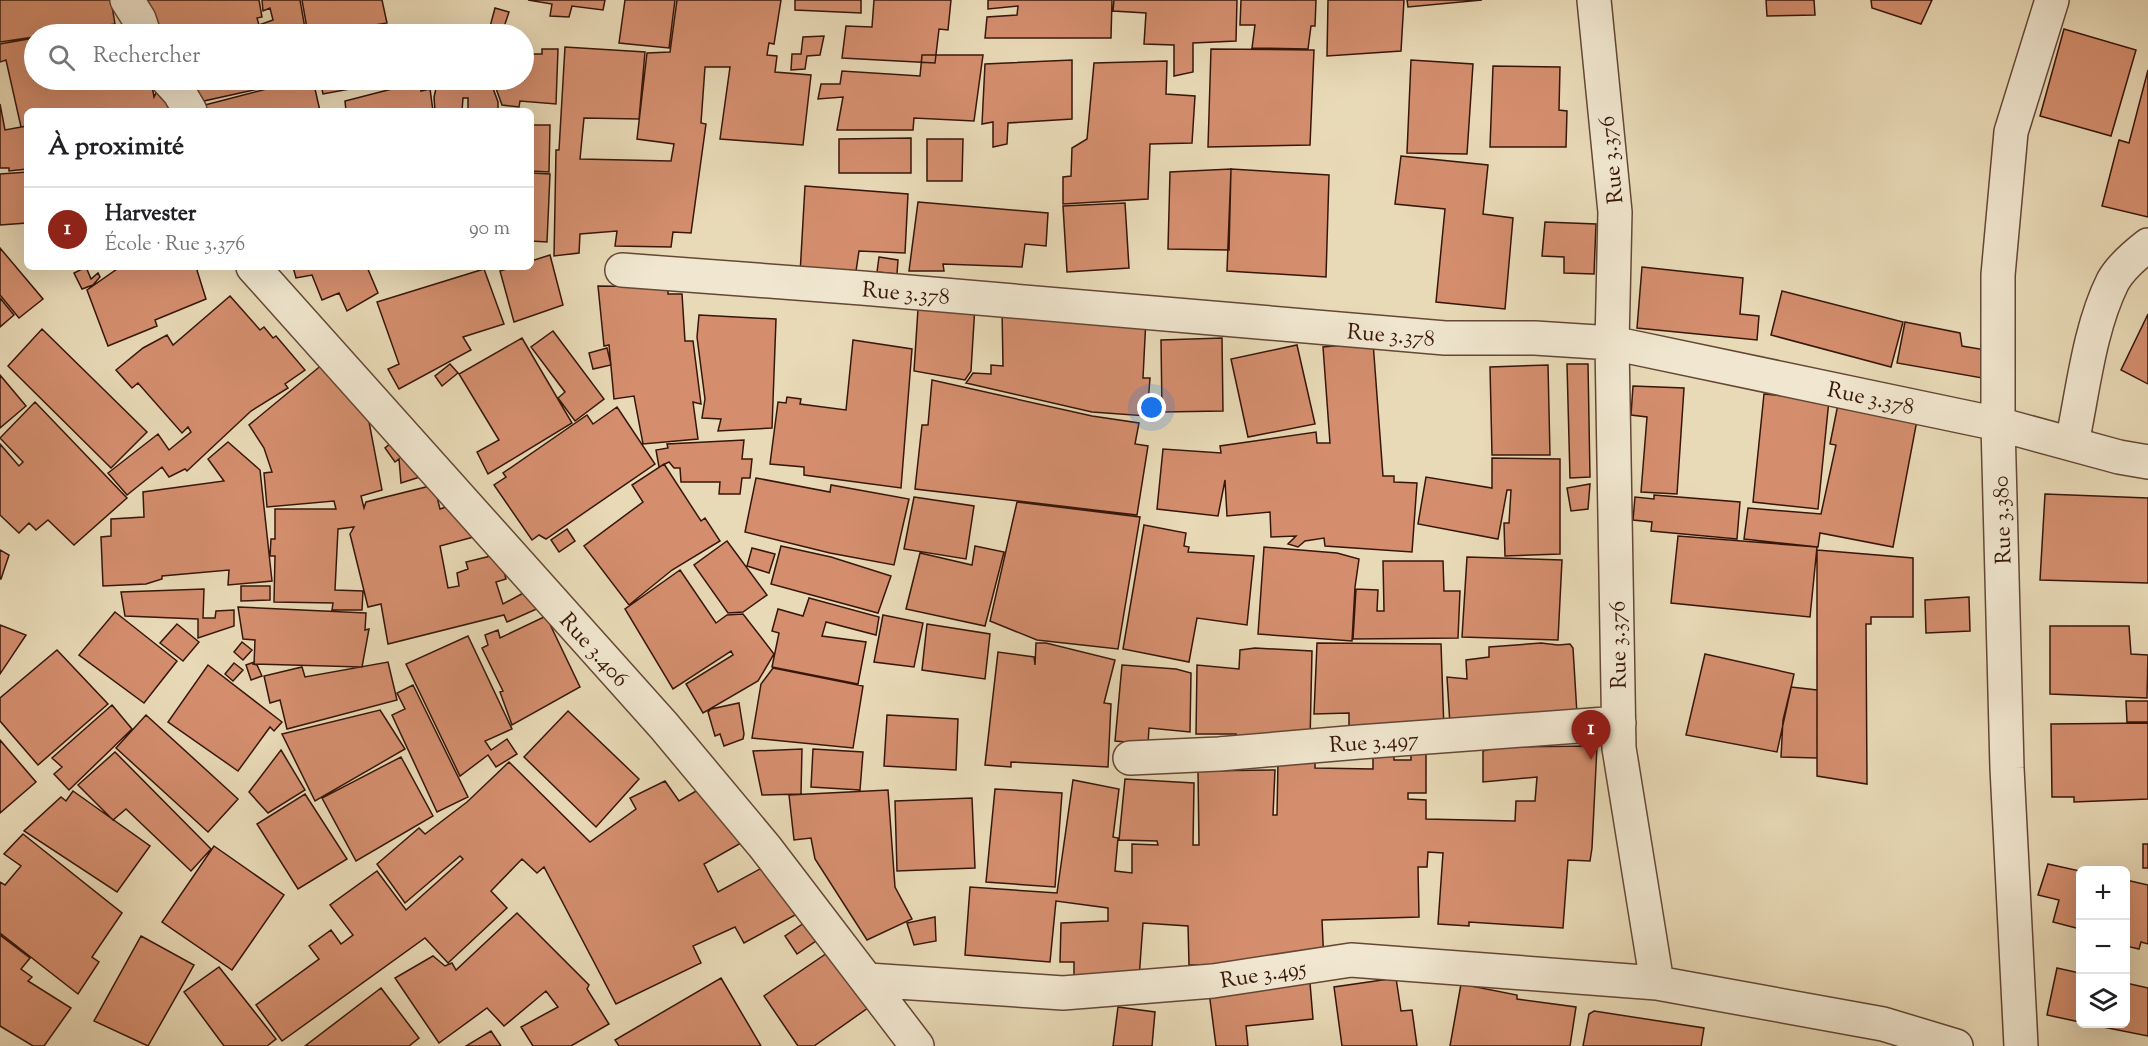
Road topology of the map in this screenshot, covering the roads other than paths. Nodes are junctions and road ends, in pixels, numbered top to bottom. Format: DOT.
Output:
graph roads {
  1 [pos="127,0"];
  2 [pos="1594,0"];
  3 [pos="2052,0"];
  4 [pos="141,24"];
  5 [pos="177,90"];
  6 [pos="188,108"];
  7 [pos="2148,245"];
  8 [pos="256,270"];
  9 [pos="622,270"];
  10 [pos="1612,343"];
  11 [pos="1998,424"];
  12 [pos="2072,443"];
  13 [pos="2148,462"];
  14 [pos="1619,723"];
  15 [pos="1130,758"];
  16 [pos="868,980"];
  17 [pos="1658,983"];
  18 [pos="917,1046"];
  19 [pos="1956,1046"];
  20 [pos="2020,1046"];
  1 -- 4 [label="street"];
  2 -- 10 [label="street, Rue 3.376"];
  3 -- 11 [label="street, Rue 3.380"];
  5 -- 6 [label="street"];
  7 -- 12 [label="street"];
  8 -- 16 [label="street, Rue 3.406"];
  9 -- 10 [label="street, Rue 3.378"];
  10 -- 11 [label="street, Rue 3.378"];
  10 -- 14 [label="street, Rue 3.376"];
  11 -- 12 [label="street, Rue 3.378"];
  11 -- 20 [label="street, Rue 3.380"];
  12 -- 13 [label="street, Rue 3.378"];
  14 -- 15 [label="street, Rue 3.497"];
  14 -- 17 [label="street, Rue 3.376"];
  16 -- 17 [label="street, Rue 3.495"];
  16 -- 18 [label="street, Rue 3.406"];
  17 -- 19 [label="street"];
}
